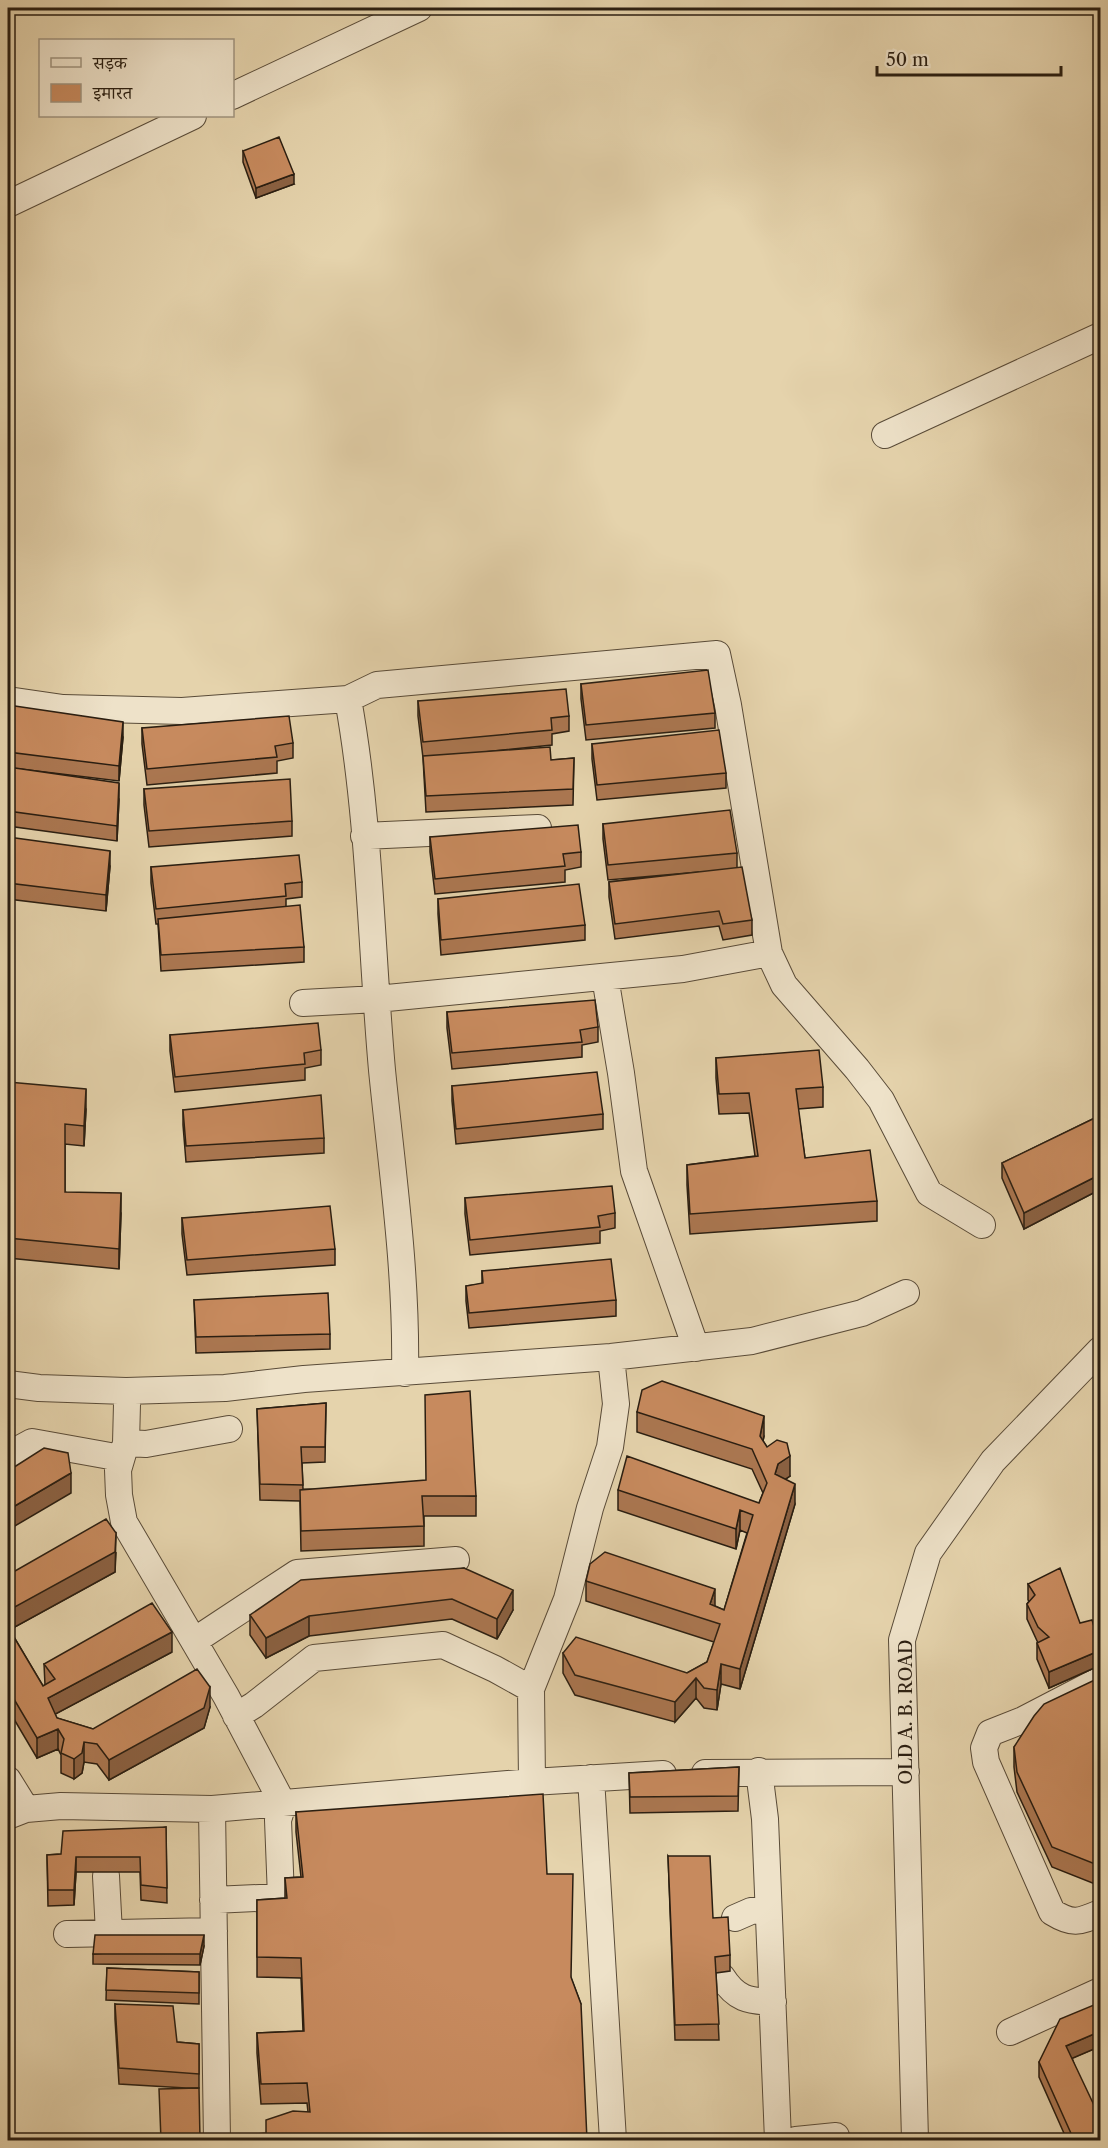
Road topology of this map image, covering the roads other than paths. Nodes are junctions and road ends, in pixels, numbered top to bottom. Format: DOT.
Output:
graph roads {
  1 [pos="419,8"];
  2 [pos="234,95"];
  3 [pos="190,117"];
  4 [pos="8,204"];
  5 [pos="1101,336"];
  6 [pos="885,435"];
  7 [pos="348,699"];
  8 [pos="8,700"];
  9 [pos="537,828"];
  10 [pos="364,836"];
  11 [pos="769,953"];
  12 [pos="605,977"];
  13 [pos="377,999"];
  14 [pos="303,1003"];
  15 [pos="982,1225"];
  16 [pos="906,1293"];
  17 [pos="696,1348"];
  18 [pos="1101,1350"];
  19 [pos="611,1358"];
  20 [pos="405,1373"];
  21 [pos="8,1384"];
  22 [pos="127,1404"];
  23 [pos="229,1429"];
  24 [pos="124,1450"];
  25 [pos="8,1455"];
  26 [pos="456,1560"];
  27 [pos="194,1641"];
  28 [pos="1101,1680"];
  29 [pos="531,1689"];
  30 [pos="236,1716"];
  31 [pos="759,1771"];
  32 [pos="906,1772"];
  33 [pos="591,1778"];
  34 [pos="8,1780"];
  35 [pos="532,1782"];
  36 [pos="283,1803"];
  37 [pos="212,1809"];
  38 [pos="17,1813"];
  39 [pos="106,1876"];
  40 [pos="213,1900"];
  41 [pos="768,1908"];
  42 [pos="1101,1914"];
  43 [pos="735,1918"];
  44 [pos="214,1931"];
  45 [pos="110,1933"];
  46 [pos="67,1934"];
  47 [pos="722,1977"];
  48 [pos="1101,1991"];
  49 [pos="773,2002"];
  50 [pos="1010,2032"];
  51 [pos="836,2136"];
  52 [pos="218,2140"];
  53 [pos="613,2140"];
  54 [pos="778,2140"];
  55 [pos="796,2140"];
  56 [pos="915,2140"];
  1 -- 2 [label="street"];
  3 -- 4 [label="street"];
  5 -- 6 [label="street"];
  7 -- 8 [label="street"];
  7 -- 10 [label="street"];
  7 -- 11 [label="street"];
  9 -- 10 [label="street"];
  10 -- 13 [label="street"];
  11 -- 12 [label="street"];
  11 -- 15 [label="street"];
  12 -- 13 [label="street"];
  12 -- 17 [label="street"];
  13 -- 14 [label="street"];
  13 -- 20 [label="street"];
  16 -- 17 [label="street"];
  17 -- 19 [label="street"];
  18 -- 32 [label="street, OLD A. B. ROAD"];
  19 -- 20 [label="street"];
  19 -- 29 [label="street"];
  20 -- 21 [label="street"];
  22 -- 24 [label="street"];
  23 -- 24 [label="street"];
  24 -- 25 [label="street"];
  24 -- 27 [label="street"];
  26 -- 27 [label="street"];
  27 -- 30 [label="street"];
  28 -- 42 [label="street"];
  29 -- 30 [label="street"];
  29 -- 35 [label="street"];
  30 -- 36 [label="street"];
  31 -- 32 [label="street"];
  31 -- 33 [label="street"];
  31 -- 41 [label="street"];
  32 -- 56 [label="street, OLD A. B. ROAD"];
  33 -- 35 [label="street"];
  33 -- 53 [label="street"];
  34 -- 38 [label="street"];
  35 -- 36 [label="street"];
  36 -- 37 [label="street"];
  36 -- 40 [label="street"];
  37 -- 38 [label="street"];
  37 -- 40 [label="street"];
  39 -- 45 [label="street"];
  40 -- 44 [label="street"];
  41 -- 43 [label="street"];
  41 -- 49 [label="street"];
  44 -- 45 [label="street"];
  44 -- 52 [label="street"];
  45 -- 46 [label="street"];
  47 -- 49 [label="street"];
  48 -- 50 [label="street"];
  49 -- 54 [label="street"];
  51 -- 55 [label="street"];
}
